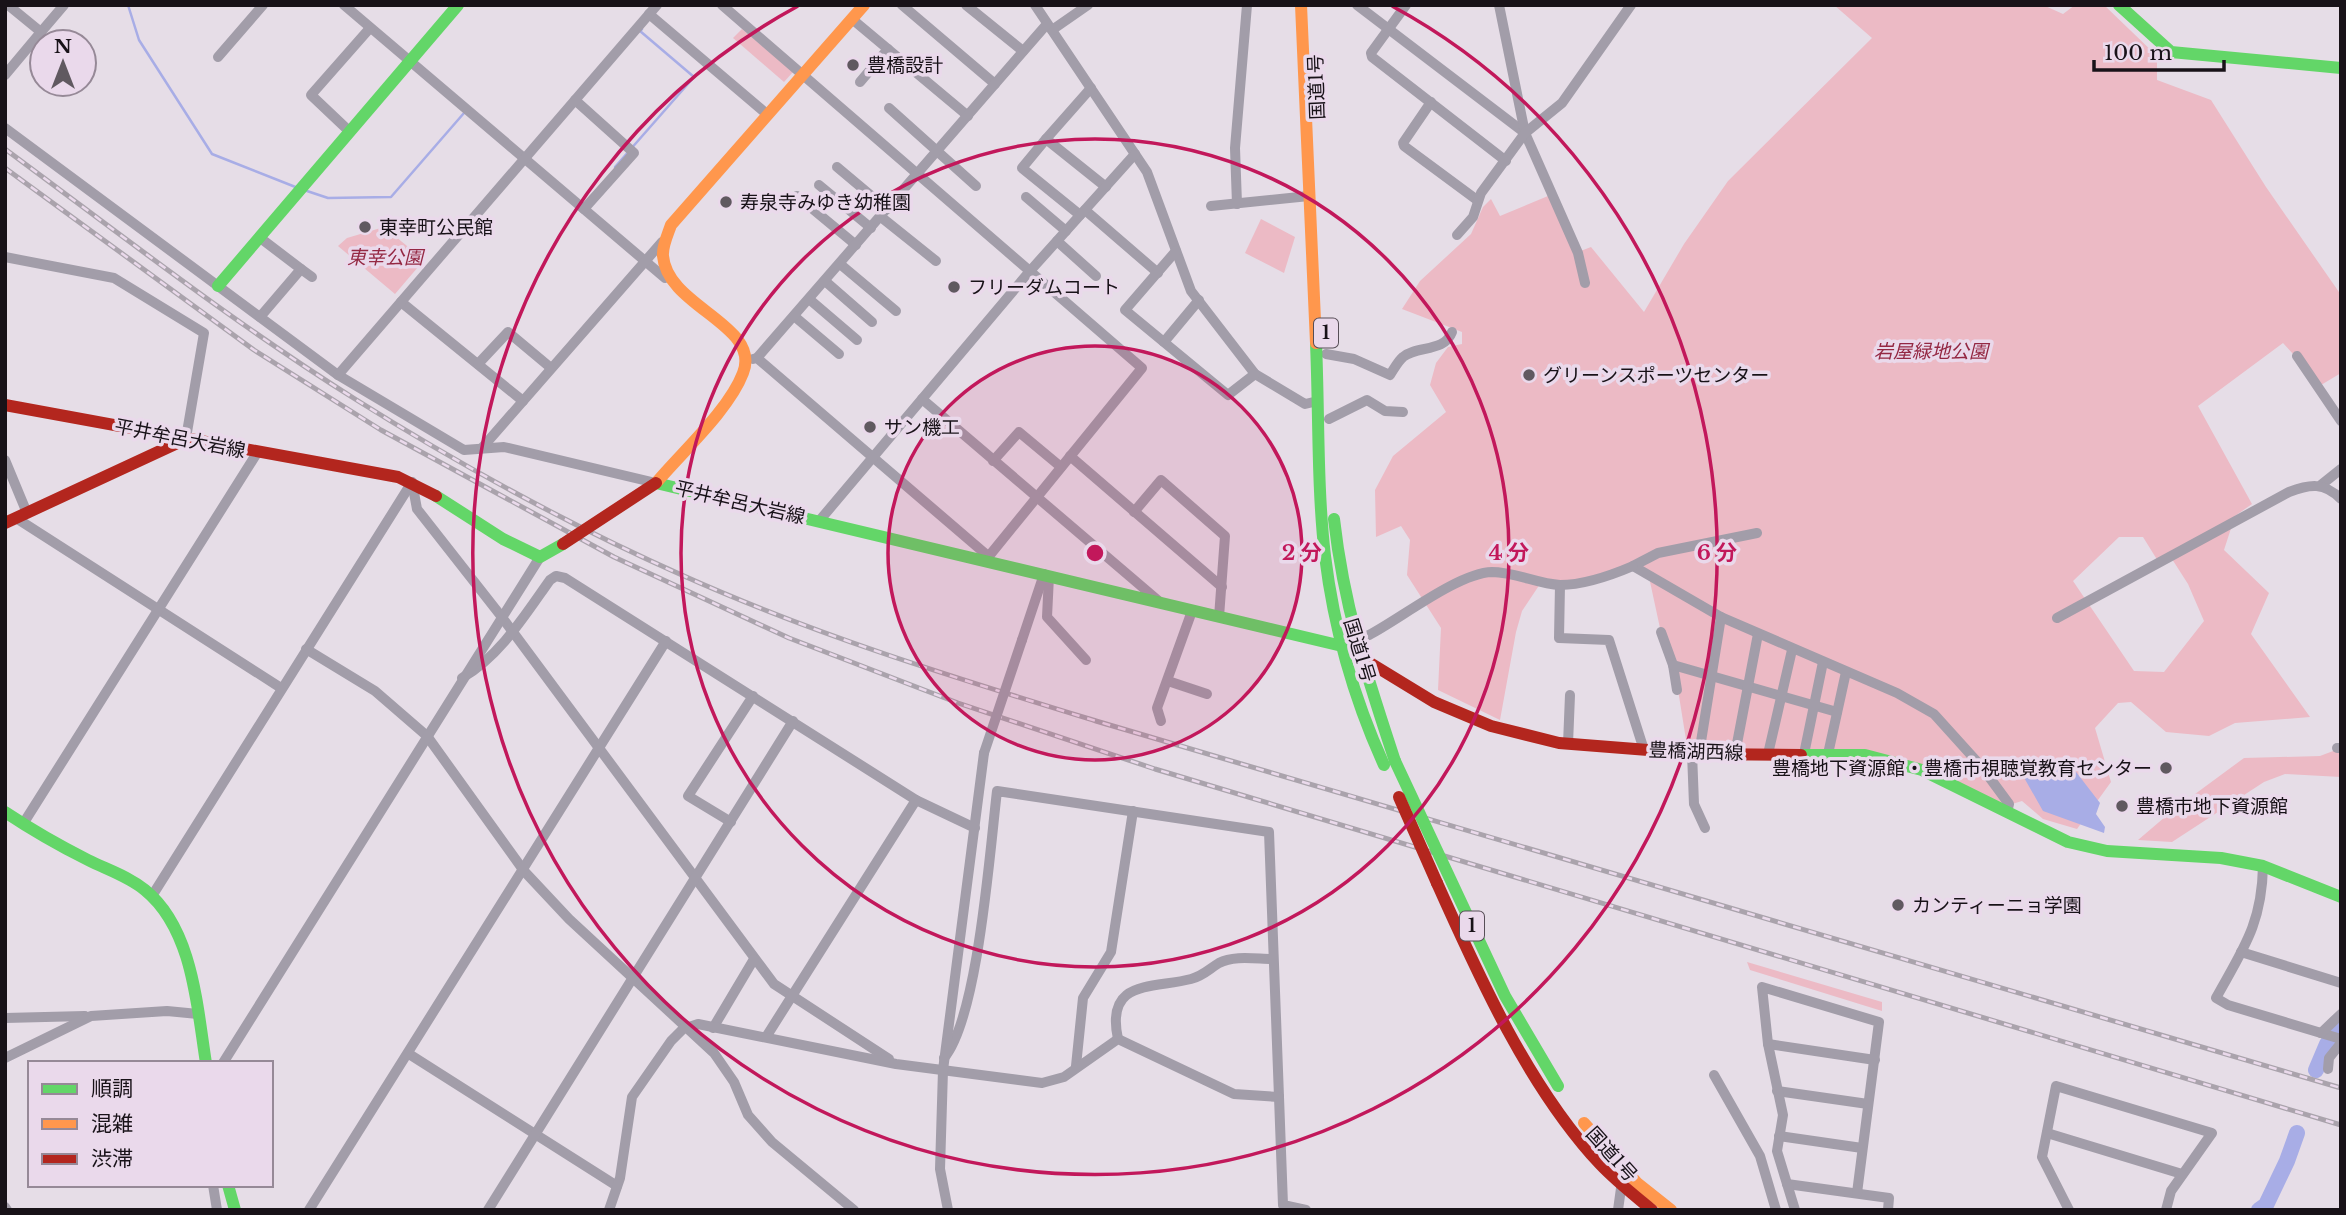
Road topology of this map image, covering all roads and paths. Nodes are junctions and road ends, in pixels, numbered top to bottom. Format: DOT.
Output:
graph roads {
  1 [pos="8,5"];
  2 [pos="64,5"];
  3 [pos="263,5"];
  4 [pos="344,5"];
  5 [pos="458,5"];
  6 [pos="864,5"];
  7 [pos="902,5"];
  8 [pos="966,5"];
  9 [pos="1035,5"];
  10 [pos="1088,5"];
  11 [pos="1247,5"];
  12 [pos="1301,5"];
  13 [pos="1312,5"];
  14 [pos="1357,5"];
  15 [pos="1406,5"];
  16 [pos="1499,5"];
  17 [pos="1631,5"];
  18 [pos="2119,5"];
  19 [pos="724,6"];
  20 [pos="653,9"];
  21 [pos="852,19"];
  22 [pos="370,27"];
  23 [pos="1050,27"];
  24 [pos="36,28"];
  25 [pos="44,28"];
  26 [pos="1388,30"];
  27 [pos="28,48"];
  28 [pos="888,49"];
  29 [pos="1023,51"];
  30 [pos="218,57"];
  31 [pos="409,62"];
  32 [pos="2341,68"];
  33 [pos="5,75"];
  34 [pos="802,76"];
  35 [pos="860,82"];
  36 [pos="995,84"];
  37 [pos="1091,88"];
  38 [pos="575,100"];
  39 [pos="1430,102"];
  40 [pos="889,107"];
  41 [pos="768,115"];
  42 [pos="968,116"];
  43 [pos="5,128"];
  44 [pos="349,131"];
  45 [pos="1525,133"];
  46 [pos="1046,139"];
  47 [pos="937,152"];
  48 [pos="1135,154"];
  49 [pos="524,159"];
  50 [pos="1506,160"];
  51 [pos="837,167"];
  52 [pos="917,175"];
  53 [pos="819,185"];
  54 [pos="976,186"];
  55 [pos="1106,187"];
  56 [pos="797,196"];
  57 [pos="1309,196"];
  58 [pos="1026,197"];
  59 [pos="1477,200"];
  60 [pos="1237,204"];
  61 [pos="1211,206"];
  62 [pos="584,209"];
  63 [pos="1083,212"];
  64 [pos="884,213"];
  65 [pos="871,228"];
  66 [pos="1066,231"];
  67 [pos="1457,236"];
  68 [pos="259,237"];
  69 [pos="1057,241"];
  70 [pos="662,242"];
  71 [pos="856,245"];
  72 [pos="1176,251"];
  73 [pos="5,257"];
  74 [pos="644,260"];
  75 [pos="936,261"];
  76 [pos="840,264"];
  77 [pos="301,268"];
  78 [pos="1030,271"];
  79 [pos="1158,273"];
  80 [pos="1096,276"];
  81 [pos="312,277"];
  82 [pos="665,278"];
  83 [pos="825,281"];
  84 [pos="1585,284"];
  85 [pos="218,286"];
  86 [pos="809,299"];
  87 [pos="1199,300"];
  88 [pos="401,302"];
  89 [pos="896,311"];
  90 [pos="794,316"];
  91 [pos="260,317"];
  92 [pos="872,322"];
  93 [pos="1452,332"];
  94 [pos="857,340"];
  95 [pos="1164,342"];
  96 [pos="839,354"];
  97 [pos="1326,354"];
  98 [pos="2297,356"];
  99 [pos="751,359"];
  100 [pos="478,365"];
  101 [pos="551,368"];
  102 [pos="338,374"];
  103 [pos="1255,374"];
  104 [pos="922,399"];
  105 [pos="523,401"];
  106 [pos="1318,401"];
  107 [pos="5,405"];
  108 [pos="1403,412"];
  109 [pos="1329,419"];
  110 [pos="2341,421"];
  111 [pos="186,439"];
  112 [pos="482,448"];
  113 [pos="257,453"];
  114 [pos="1070,456"];
  115 [pos="873,457"];
  116 [pos="5,460"];
  117 [pos="993,461"];
  118 [pos="1060,467"];
  119 [pos="2341,469"];
  120 [pos="412,482"];
  121 [pos="656,483"];
  122 [pos="2321,485"];
  123 [pos="1035,498"];
  124 [pos="2341,499"];
  125 [pos="1134,512"];
  126 [pos="16,518"];
  127 [pos="820,520"];
  128 [pos="1757,533"];
  129 [pos="540,557"];
  130 [pos="986,559"];
  131 [pos="1633,566"];
  132 [pos="1047,575"];
  133 [pos="1560,585"];
  134 [pos="1222,587"];
  135 [pos="1162,604"];
  136 [pos="158,609"];
  137 [pos="1192,611"];
  138 [pos="501,616"];
  139 [pos="1219,617"];
  140 [pos="1721,617"];
  141 [pos="2057,618"];
  142 [pos="513,632"];
  143 [pos="1661,632"];
  144 [pos="1758,634"];
  145 [pos="1355,640"];
  146 [pos="666,641"];
  147 [pos="1342,646"];
  148 [pos="306,649"];
  149 [pos="1792,650"];
  150 [pos="1361,657"];
  151 [pos="1086,660"];
  152 [pos="1823,662"];
  153 [pos="1673,665"];
  154 [pos="1846,672"];
  155 [pos="1711,676"];
  156 [pos="462,678"];
  157 [pos="1168,681"];
  158 [pos="1748,686"];
  159 [pos="281,688"];
  160 [pos="1677,690"];
  161 [pos="1207,694"];
  162 [pos="1570,695"];
  163 [pos="752,696"];
  164 [pos="1782,696"];
  165 [pos="1814,705"];
  166 [pos="1837,712"];
  167 [pos="793,721"];
  168 [pos="1161,721"];
  169 [pos="427,736"];
  170 [pos="1568,744"];
  171 [pos="599,749"];
  172 [pos="1644,750"];
  173 [pos="1696,754"];
  174 [pos="1735,754"];
  175 [pos="1768,754"];
  176 [pos="1804,754"];
  177 [pos="1828,754"];
  178 [pos="1390,763"];
  179 [pos="916,800"];
  180 [pos="1133,811"];
  181 [pos="5,812"];
  182 [pos="2007,812"];
  183 [pos="731,822"];
  184 [pos="23,824"];
  185 [pos="975,828"];
  186 [pos="1705,828"];
  187 [pos="2263,866"];
  188 [pos="524,871"];
  189 [pos="695,880"];
  190 [pos="152,896"];
  191 [pos="2341,897"];
  192 [pos="2241,951"];
  193 [pos="754,959"];
  194 [pos="1273,959"];
  195 [pos="633,979"];
  196 [pos="2341,982"];
  197 [pos="790,997"];
  198 [pos="198,1014"];
  199 [pos="2341,1014"];
  200 [pos="91,1016"];
  201 [pos="5,1018"];
  202 [pos="690,1027"];
  203 [pos="713,1028"];
  204 [pos="2321,1033"];
  205 [pos="766,1037"];
  206 [pos="1118,1039"];
  207 [pos="2341,1041"];
  208 [pos="1768,1044"];
  209 [pos="409,1054"];
  210 [pos="5,1058"];
  211 [pos="944,1058"];
  212 [pos="1875,1060"];
  213 [pos="206,1061"];
  214 [pos="224,1061"];
  215 [pos="896,1064"];
  216 [pos="1076,1066"];
  217 [pos="2328,1069"];
  218 [pos="943,1070"];
  219 [pos="1714,1075"];
  220 [pos="1777,1091"];
  221 [pos="1279,1097"];
  222 [pos="1868,1104"];
  223 [pos="1578,1114"];
  224 [pos="2047,1133"];
  225 [pos="536,1134"];
  226 [pos="1779,1136"];
  227 [pos="1862,1148"];
  228 [pos="1626,1171"];
  229 [pos="2182,1174"];
  230 [pos="1621,1184"];
  231 [pos="1787,1184"];
  232 [pos="617,1186"];
  233 [pos="213,1187"];
  234 [pos="229,1187"];
  235 [pos="1857,1193"];
  236 [pos="217,1210"];
  237 [pos="235,1210"];
  238 [pos="309,1210"];
  239 [pos="488,1210"];
  240 [pos="609,1210"];
  241 [pos="854,1210"];
  242 [pos="948,1210"];
  243 [pos="1306,1210"];
  244 [pos="1618,1210"];
  245 [pos="1652,1210"];
  246 [pos="1671,1210"];
  247 [pos="1776,1210"];
  248 [pos="1795,1210"];
  249 [pos="1888,1210"];
  250 [pos="2069,1210"];
  251 [pos="2165,1210"];
  1 -- 24 [label="street"];
  2 -- 25 [label="street"];
  3 -- 30 [label="street"];
  4 -- 22 [label="street"];
  5 -- 31 [label="main road"];
  6 -- 21 [label="main road"];
  7 -- 36 [label="street"];
  8 -- 29 [label="street"];
  9 -- 23 [label="street"];
  10 -- 23 [label="street"];
  11 -- 60 [label="street"];
  12 -- 57 [label="main road, 国道1号 / 1"];
  13 -- 97 [label="main road, 国道1号 / 1"];
  14 -- 26 [label="street"];
  15 -- 26 [label="street"];
  16 -- 45 [label="street"];
  17 -- 45 [label="street"];
  18 -- 32 [label="main road"];
  19 -- 34 [label="street"];
  20 -- 38 [label="street"];
  20 -- 41 [label="street"];
  21 -- 28 [label="street"];
  21 -- 34 [label="main road"];
  22 -- 31 [label="street"];
  22 -- 44 [label="street"];
  23 -- 29 [label="street"];
  23 -- 37 [label="street"];
  26 -- 39 [label="street"];
  26 -- 45 [label="street"];
  27 -- 33 [label="street"];
  28 -- 35 [label="street"];
  28 -- 42 [label="street"];
  29 -- 36 [label="street"];
  31 -- 44 [label="main road"];
  31 -- 49 [label="street"];
  34 -- 41 [label="main road"];
  34 -- 52 [label="street"];
  36 -- 42 [label="street"];
  37 -- 46 [label="street"];
  37 -- 48 [label="street"];
  38 -- 49 [label="street"];
  38 -- 62 [label="street"];
  39 -- 50 [label="street"];
  39 -- 59 [label="street"];
  40 -- 47 [label="street"];
  41 -- 70 [label="main road"];
  42 -- 47 [label="street"];
  43 -- 85 [label="street"];
  44 -- 68 [label="main road"];
  45 -- 50 [label="street"];
  45 -- 84 [label="street"];
  46 -- 55 [label="street"];
  46 -- 63 [label="street"];
  47 -- 52 [label="street"];
  47 -- 54 [label="street"];
  48 -- 55 [label="street"];
  48 -- 72 [label="street"];
  49 -- 62 [label="street"];
  49 -- 88 [label="street"];
  50 -- 59 [label="street"];
  51 -- 64 [label="street"];
  52 -- 64 [label="street"];
  52 -- 78 [label="street"];
  53 -- 65 [label="street"];
  55 -- 63 [label="street"];
  56 -- 71 [label="street"];
  57 -- 60 [label="street"];
  57 -- 106 [label="main road, 国道1号 / 1"];
  58 -- 66 [label="street"];
  59 -- 67 [label="street"];
  60 -- 61 [label="street"];
  62 -- 74 [label="street"];
  63 -- 66 [label="street"];
  63 -- 79 [label="street"];
  64 -- 65 [label="street"];
  64 -- 75 [label="street"];
  65 -- 71 [label="street"];
  66 -- 69 [label="street"];
  68 -- 77 [label="street"];
  68 -- 85 [label="main road"];
  69 -- 78 [label="street"];
  69 -- 80 [label="street"];
  70 -- 74 [label="street"];
  70 -- 82 [label="main road"];
  71 -- 76 [label="street"];
  72 -- 79 [label="street"];
  72 -- 87 [label="street"];
  73 -- 111 [label="street"];
  74 -- 82 [label="street"];
  74 -- 101 [label="street"];
  76 -- 83 [label="street"];
  76 -- 89 [label="street"];
  77 -- 81 [label="street"];
  77 -- 91 [label="street"];
  78 -- 104 [label="street"];
  78 -- 114 [label="street"];
  79 -- 95 [label="street"];
  82 -- 99 [label="main road"];
  83 -- 86 [label="street"];
  83 -- 92 [label="street"];
  85 -- 91 [label="street"];
  86 -- 90 [label="street"];
  86 -- 94 [label="street"];
  87 -- 95 [label="street"];
  87 -- 103 [label="street"];
  88 -- 100 [label="street"];
  88 -- 102 [label="street"];
  90 -- 96 [label="street"];
  90 -- 99 [label="street"];
  91 -- 102 [label="street"];
  93 -- 97 [label="street"];
  95 -- 103 [label="street"];
  97 -- 109 [label="main road, 国道1号 / 1"];
  98 -- 110 [label="street"];
  99 -- 115 [label="street"];
  99 -- 121 [label="main road"];
  100 -- 101 [label="street"];
  100 -- 105 [label="street"];
  101 -- 105 [label="street"];
  102 -- 112 [label="street"];
  103 -- 106 [label="street"];
  104 -- 115 [label="street"];
  104 -- 117 [label="street"];
  105 -- 112 [label="street"];
  106 -- 147 [label="main road, 国道1号 / 1"];
  107 -- 111 [label="main road, 平井牟呂大岩線"];
  108 -- 109 [label="street"];
  109 -- 145 [label="main road, 国道1号 / 1"];
  111 -- 113 [label="main road, 平井牟呂大岩線"];
  111 -- 126 [label="main road"];
  112 -- 121 [label="street"];
  113 -- 120 [label="main road, 平井牟呂大岩線"];
  113 -- 136 [label="street"];
  114 -- 118 [label="street"];
  114 -- 125 [label="street"];
  115 -- 127 [label="street"];
  115 -- 130 [label="street"];
  116 -- 126 [label="street"];
  117 -- 118 [label="street"];
  117 -- 123 [label="street"];
  118 -- 123 [label="street"];
  119 -- 122 [label="street"];
  120 -- 129 [label="main road, 平井牟呂大岩線"];
  120 -- 138 [label="street"];
  120 -- 148 [label="street"];
  121 -- 127 [label="main road, 平井牟呂大岩線"];
  121 -- 129 [label="main road, 平井牟呂大岩線, bridge"];
  122 -- 124 [label="street"];
  122 -- 141 [label="street"];
  123 -- 130 [label="street"];
  123 -- 135 [label="street"];
  125 -- 134 [label="street"];
  125 -- 134 [label="street"];
  126 -- 136 [label="street"];
  127 -- 130 [label="main road, 平井牟呂大岩線"];
  128 -- 131 [label="street"];
  129 -- 138 [label="street"];
  130 -- 132 [label="main road, 平井牟呂大岩線"];
  131 -- 133 [label="street"];
  131 -- 140 [label="street"];
  132 -- 135 [label="main road, 平井牟呂大岩線"];
  132 -- 151 [label="street"];
  132 -- 185 [label="street, bridge"];
  133 -- 145 [label="street"];
  133 -- 172 [label="street"];
  134 -- 139 [label="street"];
  135 -- 137 [label="main road, 平井牟呂大岩線"];
  136 -- 159 [label="street"];
  136 -- 184 [label="street"];
  137 -- 139 [label="main road, 平井牟呂大岩線"];
  137 -- 157 [label="street"];
  138 -- 142 [label="street"];
  138 -- 156 [label="street"];
  139 -- 147 [label="main road, 平井牟呂大岩線"];
  140 -- 144 [label="street"];
  140 -- 155 [label="street"];
  142 -- 146 [label="street"];
  142 -- 156 [label="street"];
  142 -- 171 [label="street"];
  143 -- 153 [label="street"];
  144 -- 149 [label="street"];
  144 -- 158 [label="street"];
  145 -- 150 [label="main road, 国道1号 / 1"];
  146 -- 163 [label="street"];
  146 -- 171 [label="street"];
  147 -- 150 [label="main road, 豊橋湖西線"];
  147 -- 178 [label="main road, 国道1号 / 1"];
  148 -- 159 [label="street"];
  148 -- 169 [label="street"];
  149 -- 152 [label="street"];
  149 -- 164 [label="street"];
  150 -- 170 [label="main road, 豊橋湖西線"];
  150 -- 178 [label="main road, 国道1号 / 1"];
  152 -- 154 [label="street"];
  152 -- 165 [label="street"];
  153 -- 155 [label="street"];
  153 -- 160 [label="street"];
  154 -- 166 [label="street"];
  154 -- 182 [label="street"];
  155 -- 158 [label="street"];
  155 -- 173 [label="street"];
  156 -- 169 [label="street"];
  157 -- 161 [label="street"];
  157 -- 168 [label="street"];
  158 -- 164 [label="street"];
  158 -- 174 [label="street"];
  159 -- 190 [label="street"];
  162 -- 170 [label="street"];
  163 -- 167 [label="street"];
  163 -- 183 [label="street"];
  164 -- 165 [label="street"];
  164 -- 175 [label="street"];
  165 -- 166 [label="street"];
  165 -- 176 [label="street"];
  166 -- 177 [label="street"];
  167 -- 179 [label="street"];
  167 -- 183 [label="street"];
  169 -- 188 [label="street"];
  169 -- 214 [label="street"];
  170 -- 172 [label="main road, 豊橋湖西線"];
  171 -- 188 [label="street"];
  171 -- 189 [label="street"];
  172 -- 173 [label="main road, 豊橋湖西線"];
  173 -- 174 [label="main road, 豊橋湖西線"];
  173 -- 186 [label="street"];
  174 -- 175 [label="main road, 豊橋湖西線"];
  175 -- 176 [label="main road, 豊橋湖西線"];
  176 -- 177 [label="main road, 豊橋湖西線"];
  177 -- 182 [label="main road, 豊橋湖西線"];
  178 -- 230 [label="main road, 国道1号 / 1, bridge"];
  179 -- 185 [label="street"];
  179 -- 197 [label="street"];
  180 -- 194 [label="street"];
  180 -- 211 [label="street"];
  180 -- 216 [label="street"];
  181 -- 184 [label="main road"];
  182 -- 187 [label="main road, 豊橋湖西線"];
  183 -- 189 [label="street"];
  184 -- 190 [label="main road"];
  185 -- 211 [label="street"];
  187 -- 191 [label="main road, 豊橋湖西線"];
  187 -- 192 [label="street"];
  188 -- 195 [label="street"];
  188 -- 209 [label="street"];
  189 -- 193 [label="street"];
  189 -- 195 [label="street"];
  190 -- 198 [label="main road"];
  192 -- 196 [label="street"];
  192 -- 204 [label="street"];
  193 -- 197 [label="street"];
  193 -- 203 [label="street"];
  194 -- 206 [label="street"];
  194 -- 221 [label="street"];
  195 -- 202 [label="street"];
  195 -- 225 [label="street"];
  197 -- 205 [label="street"];
  197 -- 215 [label="street"];
  198 -- 200 [label="street"];
  198 -- 213 [label="main road"];
  199 -- 204 [label="street"];
  200 -- 201 [label="street"];
  200 -- 210 [label="street"];
  202 -- 203 [label="street"];
  202 -- 232 [label="street"];
  202 -- 241 [label="street"];
  203 -- 205 [label="street"];
  204 -- 207 [label="street"];
  205 -- 215 [label="street"];
  206 -- 216 [label="street"];
  206 -- 221 [label="street"];
  207 -- 217 [label="street"];
  208 -- 212 [label="street"];
  208 -- 212 [label="street"];
  208 -- 220 [label="street"];
  209 -- 225 [label="street"];
  209 -- 238 [label="street"];
  211 -- 218 [label="street"];
  212 -- 222 [label="street"];
  215 -- 218 [label="street"];
  216 -- 218 [label="street"];
  218 -- 242 [label="street"];
  219 -- 247 [label="street"];
  220 -- 222 [label="street"];
  220 -- 226 [label="street"];
  221 -- 243 [label="street"];
  222 -- 227 [label="street"];
  223 -- 228 [label="main road, 国道1号"];
  224 -- 229 [label="street"];
  224 -- 229 [label="street"];
  224 -- 250 [label="street"];
  225 -- 232 [label="street"];
  225 -- 239 [label="street"];
  226 -- 227 [label="street"];
  226 -- 231 [label="street"];
  227 -- 235 [label="street"];
  228 -- 230 [label="street"];
  228 -- 246 [label="main road, 国道1号"];
  229 -- 251 [label="street"];
  230 -- 244 [label="street"];
  230 -- 245 [label="main road, 国道1号 / 1"];
  231 -- 235 [label="street"];
  231 -- 248 [label="street"];
  232 -- 240 [label="street"];
  233 -- 236 [label="street"];
  234 -- 237 [label="main road"];
  235 -- 249 [label="street"];
}
